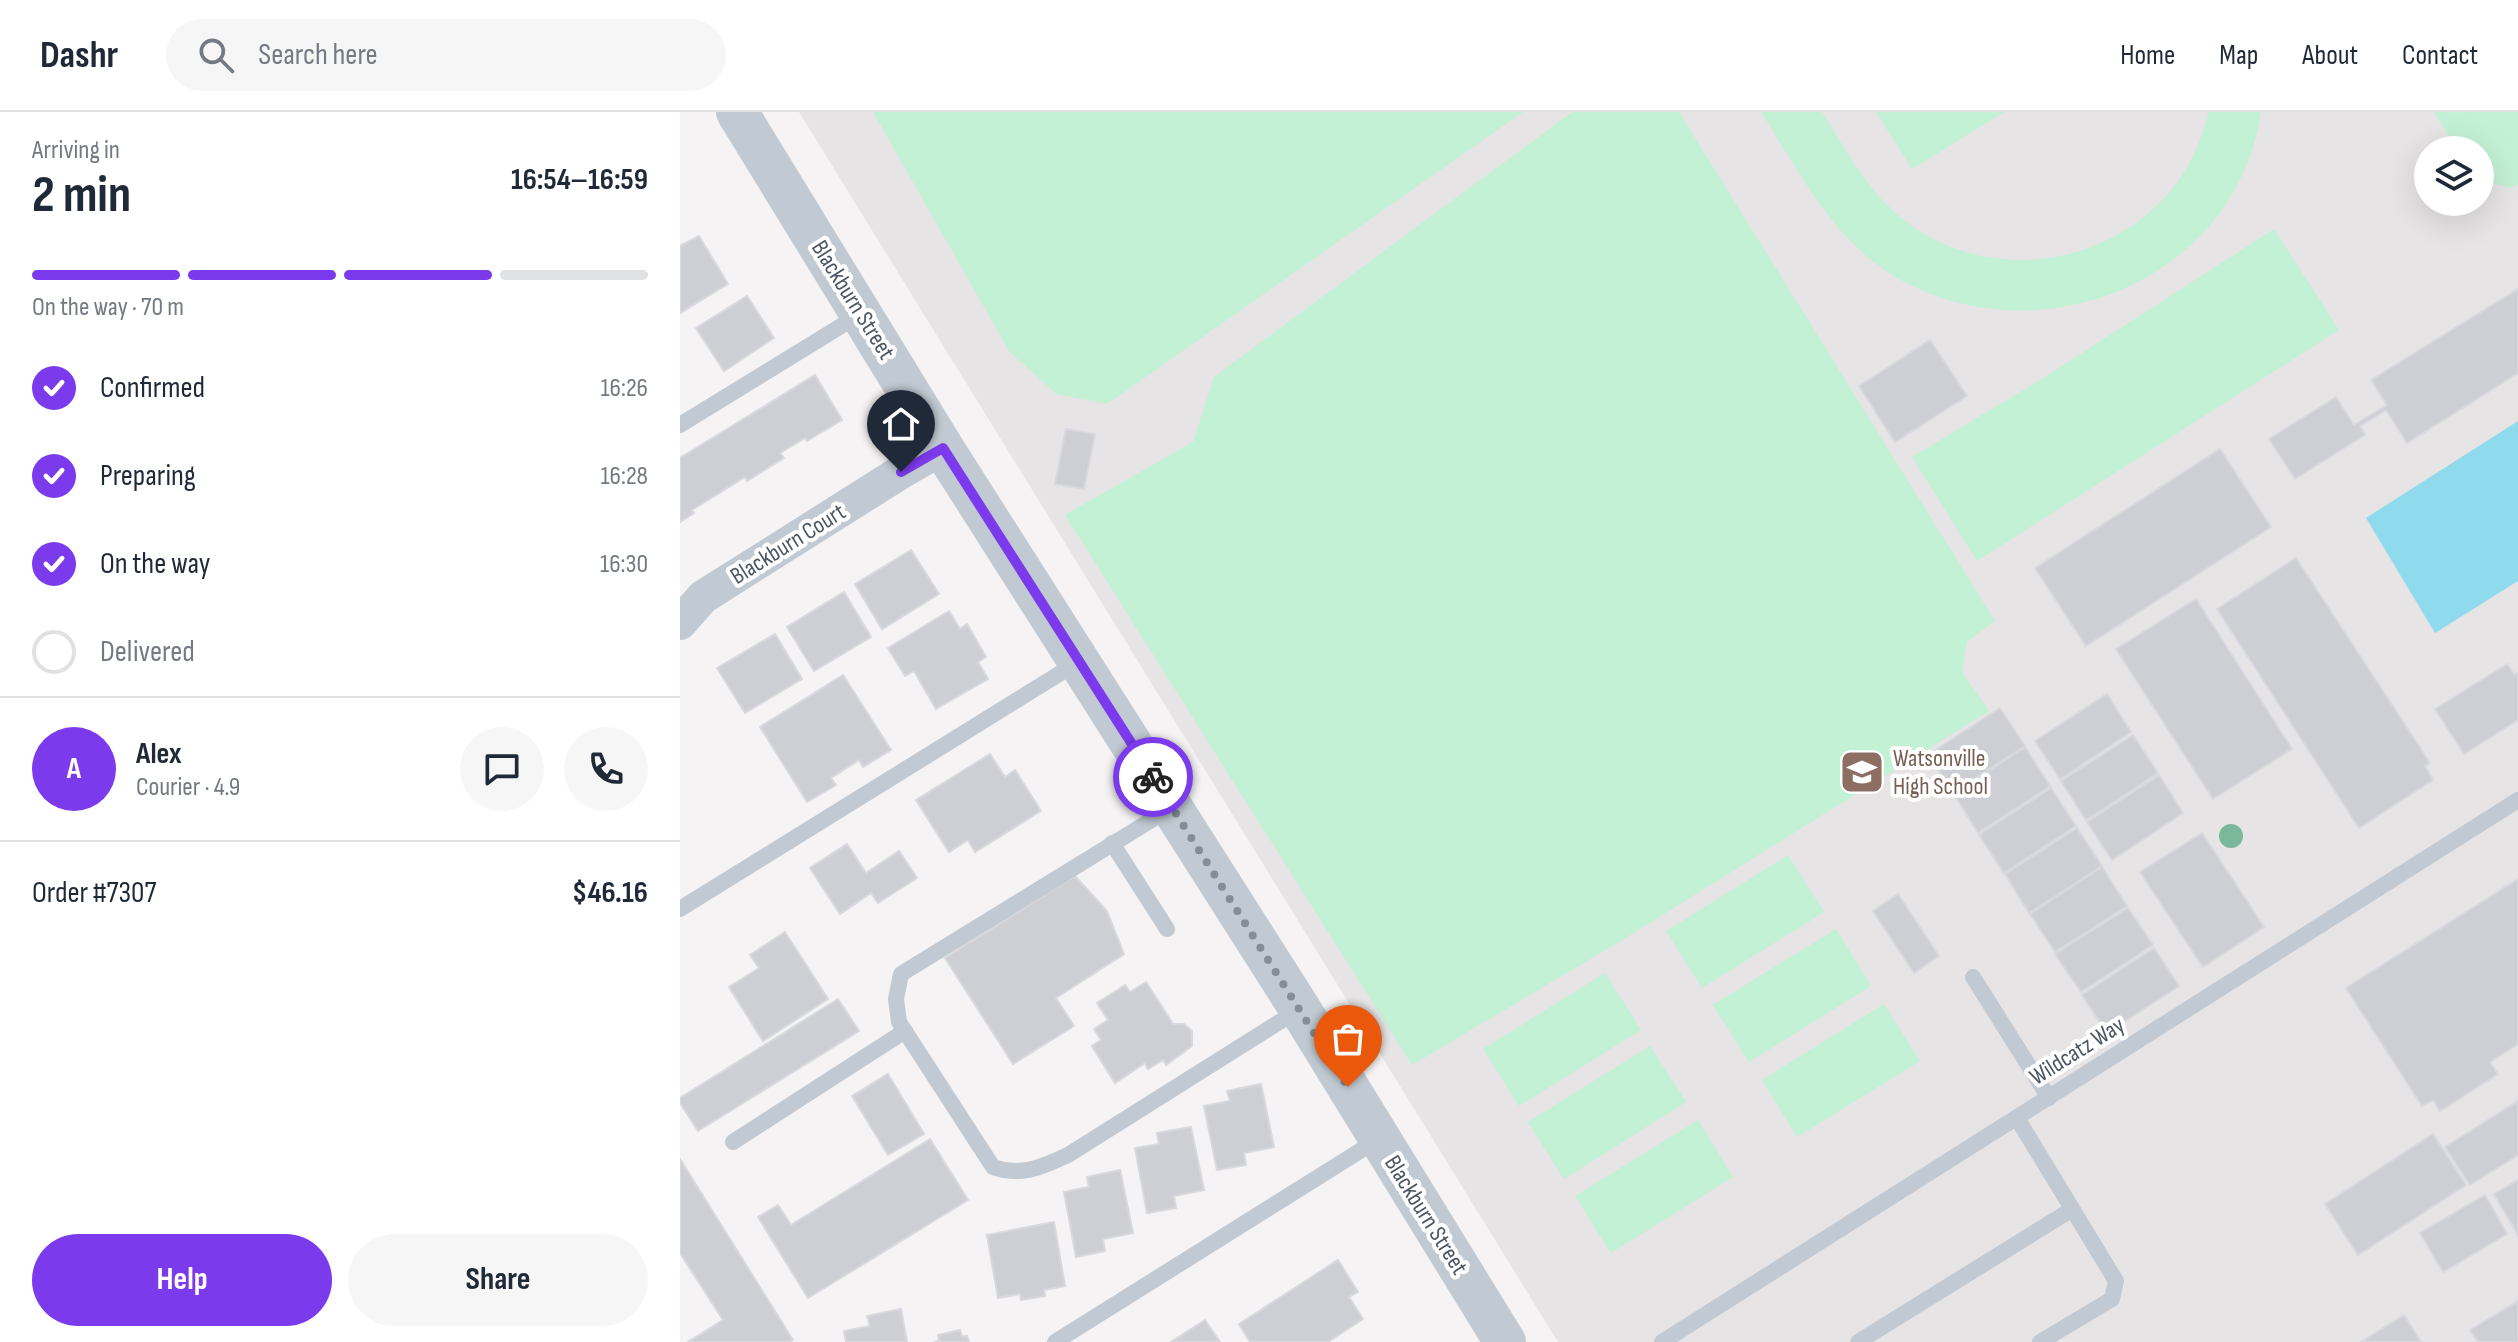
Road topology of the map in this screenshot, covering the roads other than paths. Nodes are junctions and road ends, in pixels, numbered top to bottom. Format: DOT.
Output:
graph roads {
  1 [pos="737,112"];
  2 [pos="861,314"];
  3 [pos="680,425"];
  4 [pos="943,448"];
  5 [pos="680,623"];
  6 [pos="1080,661"];
  7 [pos="2518,800"];
  8 [pos="1173,807"];
  9 [pos="1112,843"];
  10 [pos="680,909"];
  11 [pos="1167,929"];
  12 [pos="1973,977"];
  13 [pos="1300,1009"];
  14 [pos="905,1031"];
  15 [pos="2049,1098"];
  16 [pos="2017,1118"];
  17 [pos="1379,1139"];
  18 [pos="733,1142"];
  19 [pos="2071,1210"];
  20 [pos="1055,1342"];
  21 [pos="1505,1342"];
  22 [pos="1662,1342"];
  23 [pos="1858,1342"];
  24 [pos="2040,1342"];
  1 -- 2 [label="street, Blackburn Street"];
  2 -- 3 [label="lane"];
  2 -- 4 [label="street, Blackburn Street"];
  4 -- 5 [label="street, Blackburn Court"];
  4 -- 6 [label="street, Blackburn Street"];
  6 -- 8 [label="street, Blackburn Street"];
  6 -- 10 [label="lane"];
  7 -- 15 [label="lane, Wildcatz Way"];
  8 -- 9 [label="lane"];
  8 -- 13 [label="street, Blackburn Street"];
  9 -- 11 [label="lane"];
  9 -- 14 [label="lane"];
  12 -- 15 [label="lane"];
  13 -- 14 [label="lane"];
  13 -- 17 [label="street, Blackburn Street"];
  14 -- 18 [label="lane"];
  15 -- 16 [label="lane, Wildcatz Way"];
  16 -- 19 [label="lane"];
  16 -- 22 [label="lane, Wildcatz Way"];
  17 -- 20 [label="lane"];
  17 -- 21 [label="street, Blackburn Street"];
  19 -- 23 [label="lane"];
  19 -- 24 [label="lane"];
}
